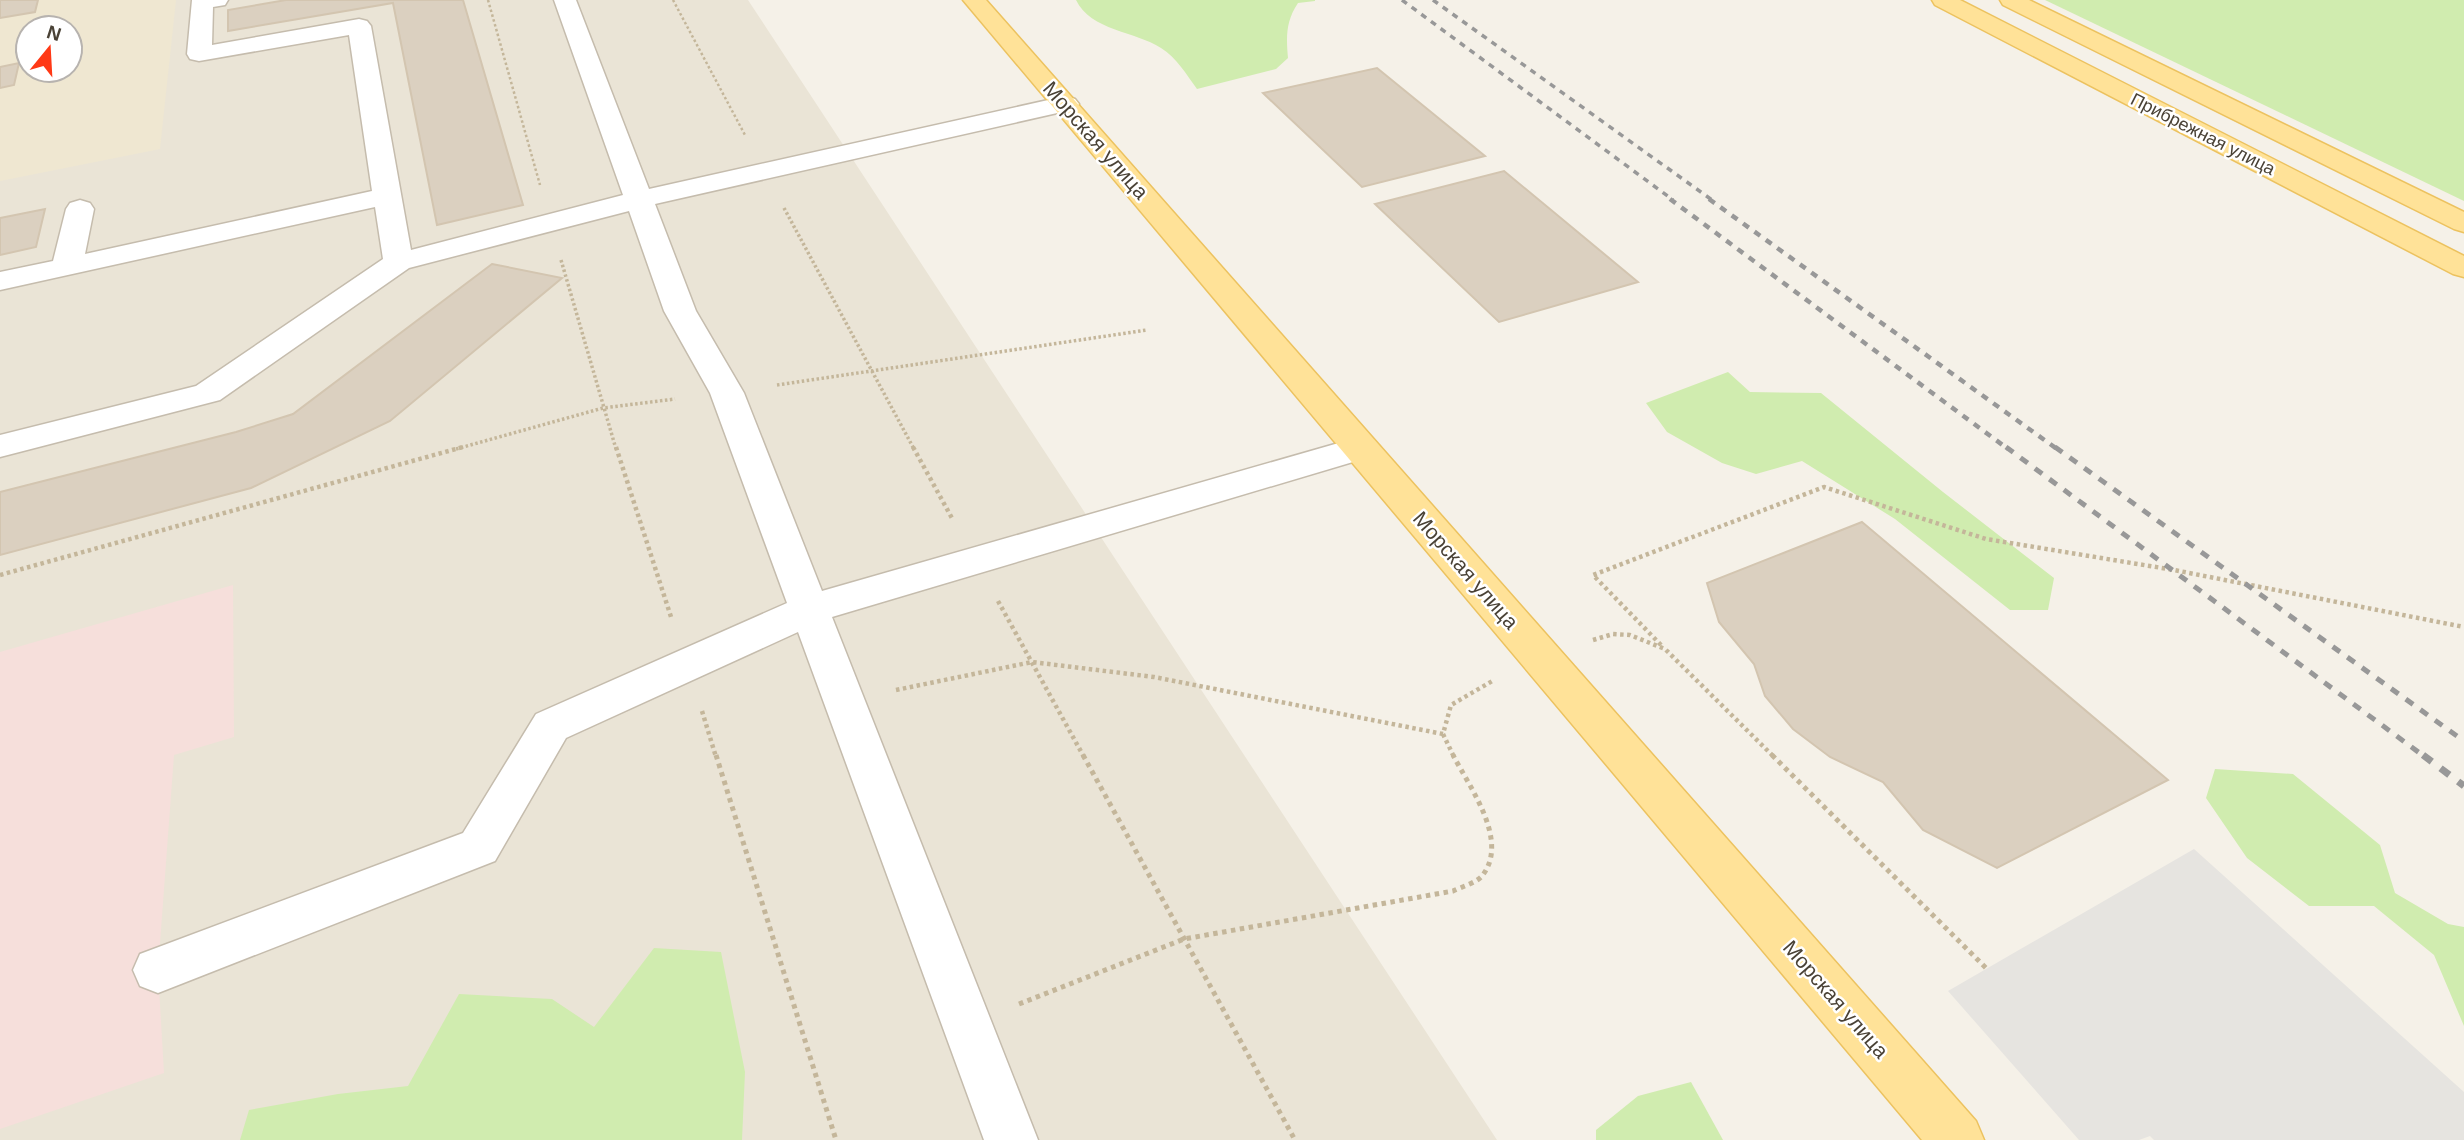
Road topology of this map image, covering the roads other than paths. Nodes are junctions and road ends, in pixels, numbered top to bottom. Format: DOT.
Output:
graph roads {
  1 [pos="216,0"];
  2 [pos="565,0"];
  3 [pos="974,0"];
  4 [pos="1942,0"];
  5 [pos="2011,0"];
  6 [pos="1066,104"];
  7 [pos="387,196"];
  8 [pos="636,200"];
  9 [pos="80,209"];
  10 [pos="2464,223"];
  11 [pos="398,262"];
  12 [pos="67,267"];
  13 [pos="2464,268"];
  14 [pos="0,281"];
  15 [pos="0,446"];
  16 [pos="1361,448"];
  17 [pos="811,608"];
  18 [pos="158,970"];
  19 [pos="1011,1140"];
  20 [pos="1957,1140"];
  1 -- 7 [label="street"];
  2 -- 8 [label="street"];
  3 -- 6 [label="main road, Морская улица"];
  4 -- 13 [label="main road, Прибрежная улица"];
  5 -- 10 [label="main road, Прибрежная улица"];
  6 -- 8 [label="street"];
  6 -- 16 [label="main road, Морская улица"];
  7 -- 11 [label="street"];
  7 -- 12 [label="street"];
  8 -- 11 [label="street"];
  8 -- 17 [label="street"];
  9 -- 12 [label="street"];
  11 -- 15 [label="street"];
  12 -- 14 [label="street"];
  16 -- 17 [label="street"];
  16 -- 20 [label="main road, Морская улица"];
  17 -- 18 [label="street"];
  17 -- 19 [label="street"];
}
